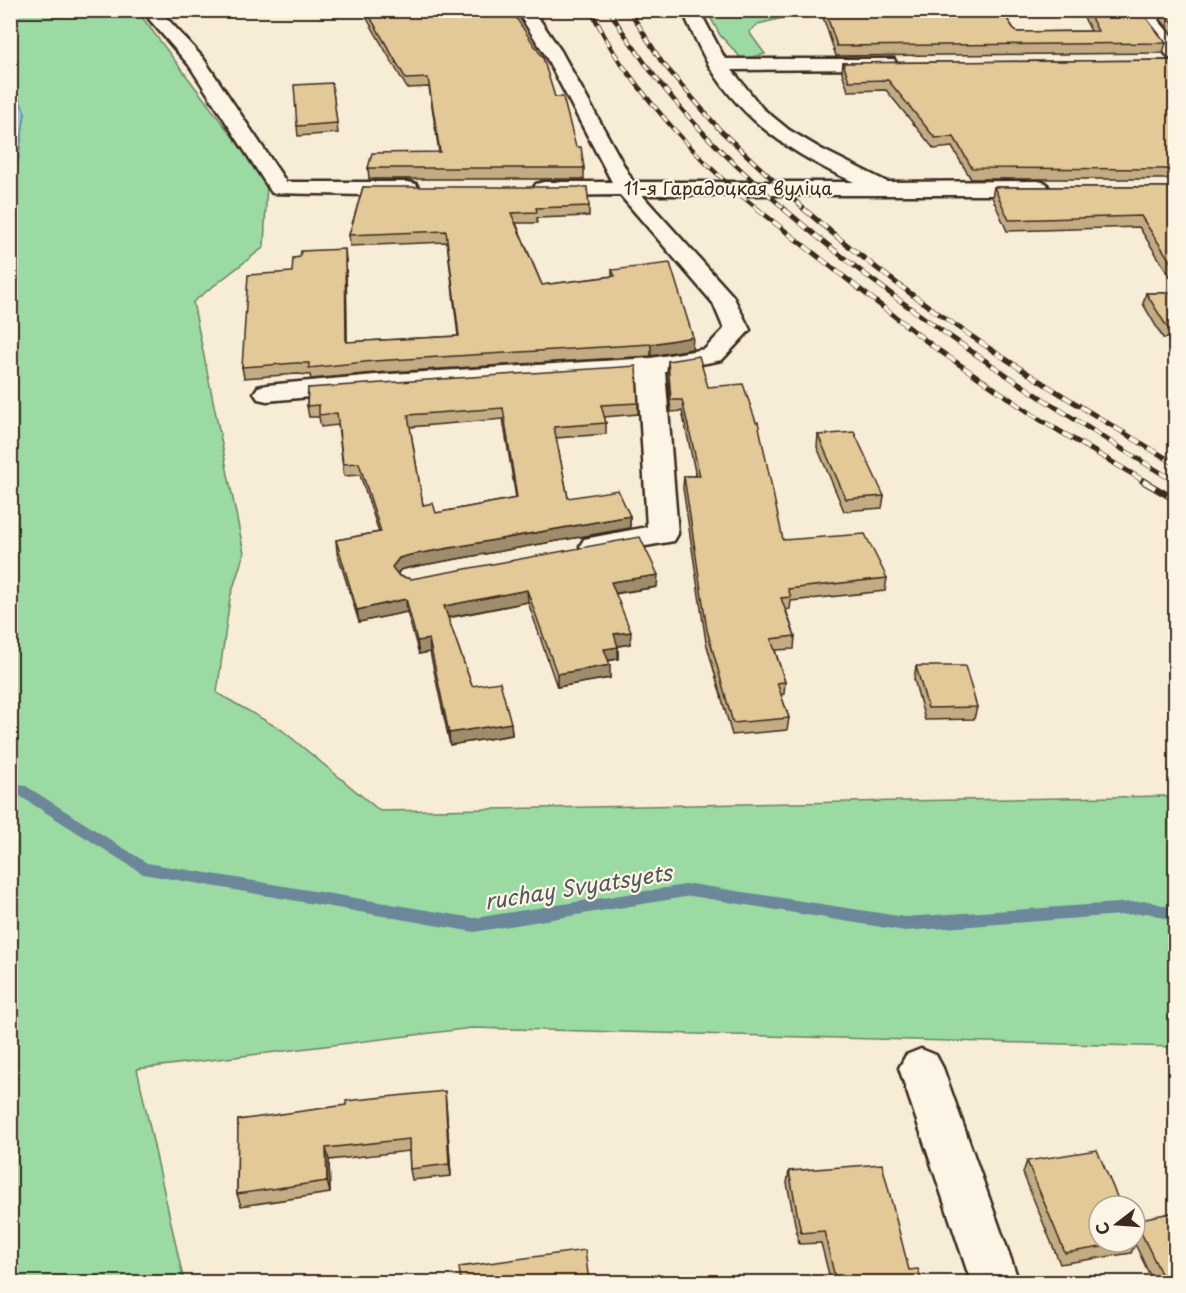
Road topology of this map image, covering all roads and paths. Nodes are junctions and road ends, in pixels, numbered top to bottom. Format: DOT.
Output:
graph roads {
  1 [pos="524,10"];
  2 [pos="690,10"];
  3 [pos="1155,10"];
  4 [pos="158,19"];
  5 [pos="1172,59"];
  6 [pos="906,63"];
  7 [pos="718,64"];
  8 [pos="888,188"];
  9 [pos="1060,188"];
  10 [pos="424,189"];
  11 [pos="520,189"];
  12 [pos="627,189"];
  13 [pos="651,366"];
  14 [pos="267,393"];
  15 [pos="572,550"];
  16 [pos="921,1068"];
  17 [pos="995,1282"];
  1 -- 12 [label="street"];
  2 -- 7 [label="street"];
  3 -- 5 [label="street"];
  4 -- 10 [label="street"];
  6 -- 7 [label="street"];
  7 -- 8 [label="street"];
  8 -- 9 [label="street, 11-я Гарадоцкая вуліца"];
  8 -- 12 [label="street, 11-я Гарадоцкая вуліца"];
  11 -- 12 [label="street, 11-я Гарадоцкая вуліца"];
  12 -- 13 [label="street"];
  13 -- 14 [label="street"];
  13 -- 15 [label="street"];
  16 -- 17 [label="street"];
}
